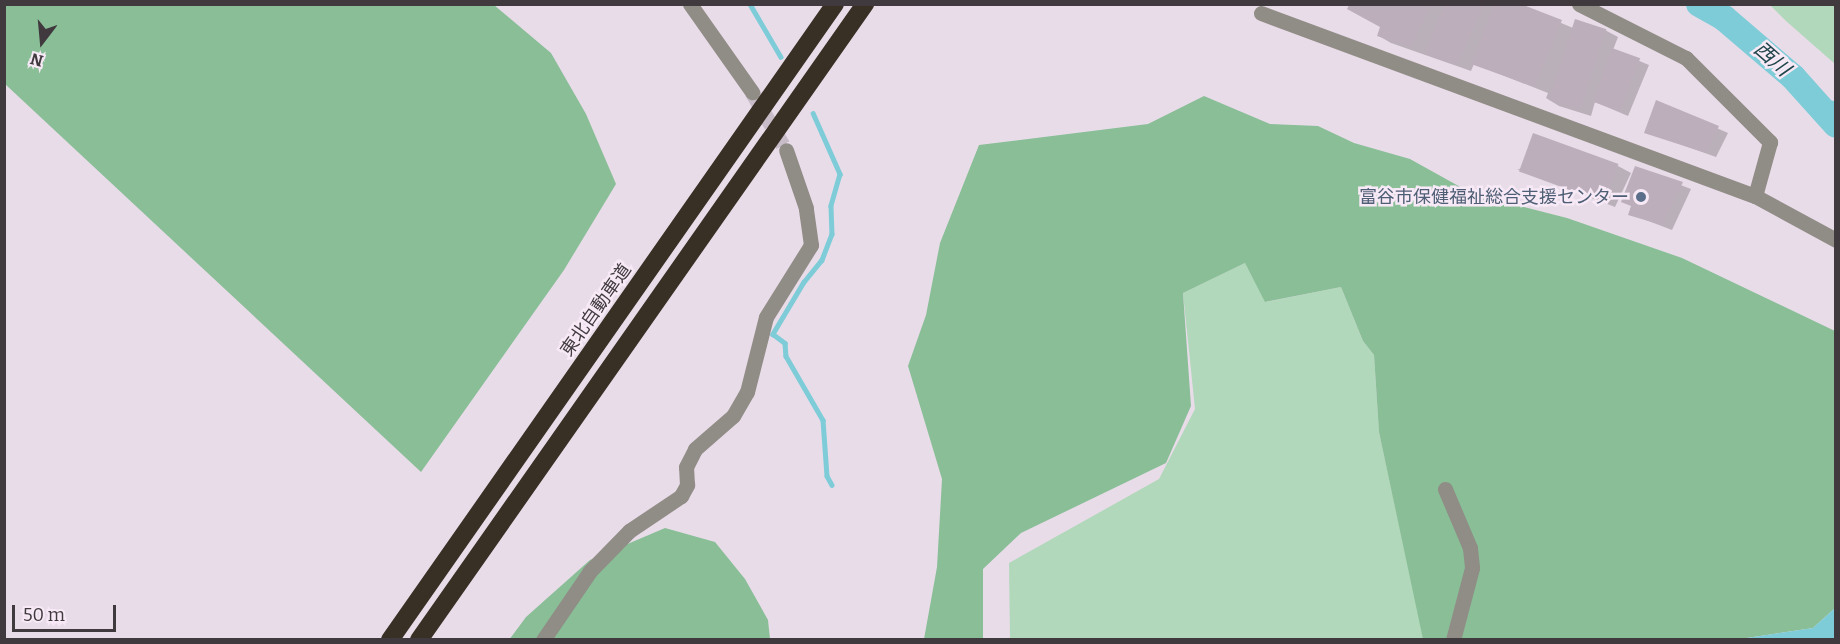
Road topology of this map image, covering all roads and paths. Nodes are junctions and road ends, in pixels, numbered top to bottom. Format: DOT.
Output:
graph roads {
  1 [pos="690,4"];
  2 [pos="835,4"];
  3 [pos="865,4"];
  4 [pos="1579,4"];
  5 [pos="1261,13"];
  6 [pos="752,92"];
  7 [pos="786,150"];
  8 [pos="1755,196"];
  9 [pos="1836,240"];
  10 [pos="1445,489"];
  11 [pos="390,639"];
  12 [pos="419,639"];
  13 [pos="543,639"];
  14 [pos="1454,639"];
  1 -- 6 [label="street"];
  2 -- 11 [label="highway, 東北自動車道"];
  3 -- 12 [label="highway"];
  4 -- 8 [label="street"];
  5 -- 8 [label="street"];
  7 -- 13 [label="street"];
  8 -- 9 [label="street"];
  10 -- 14 [label="street"];
}
